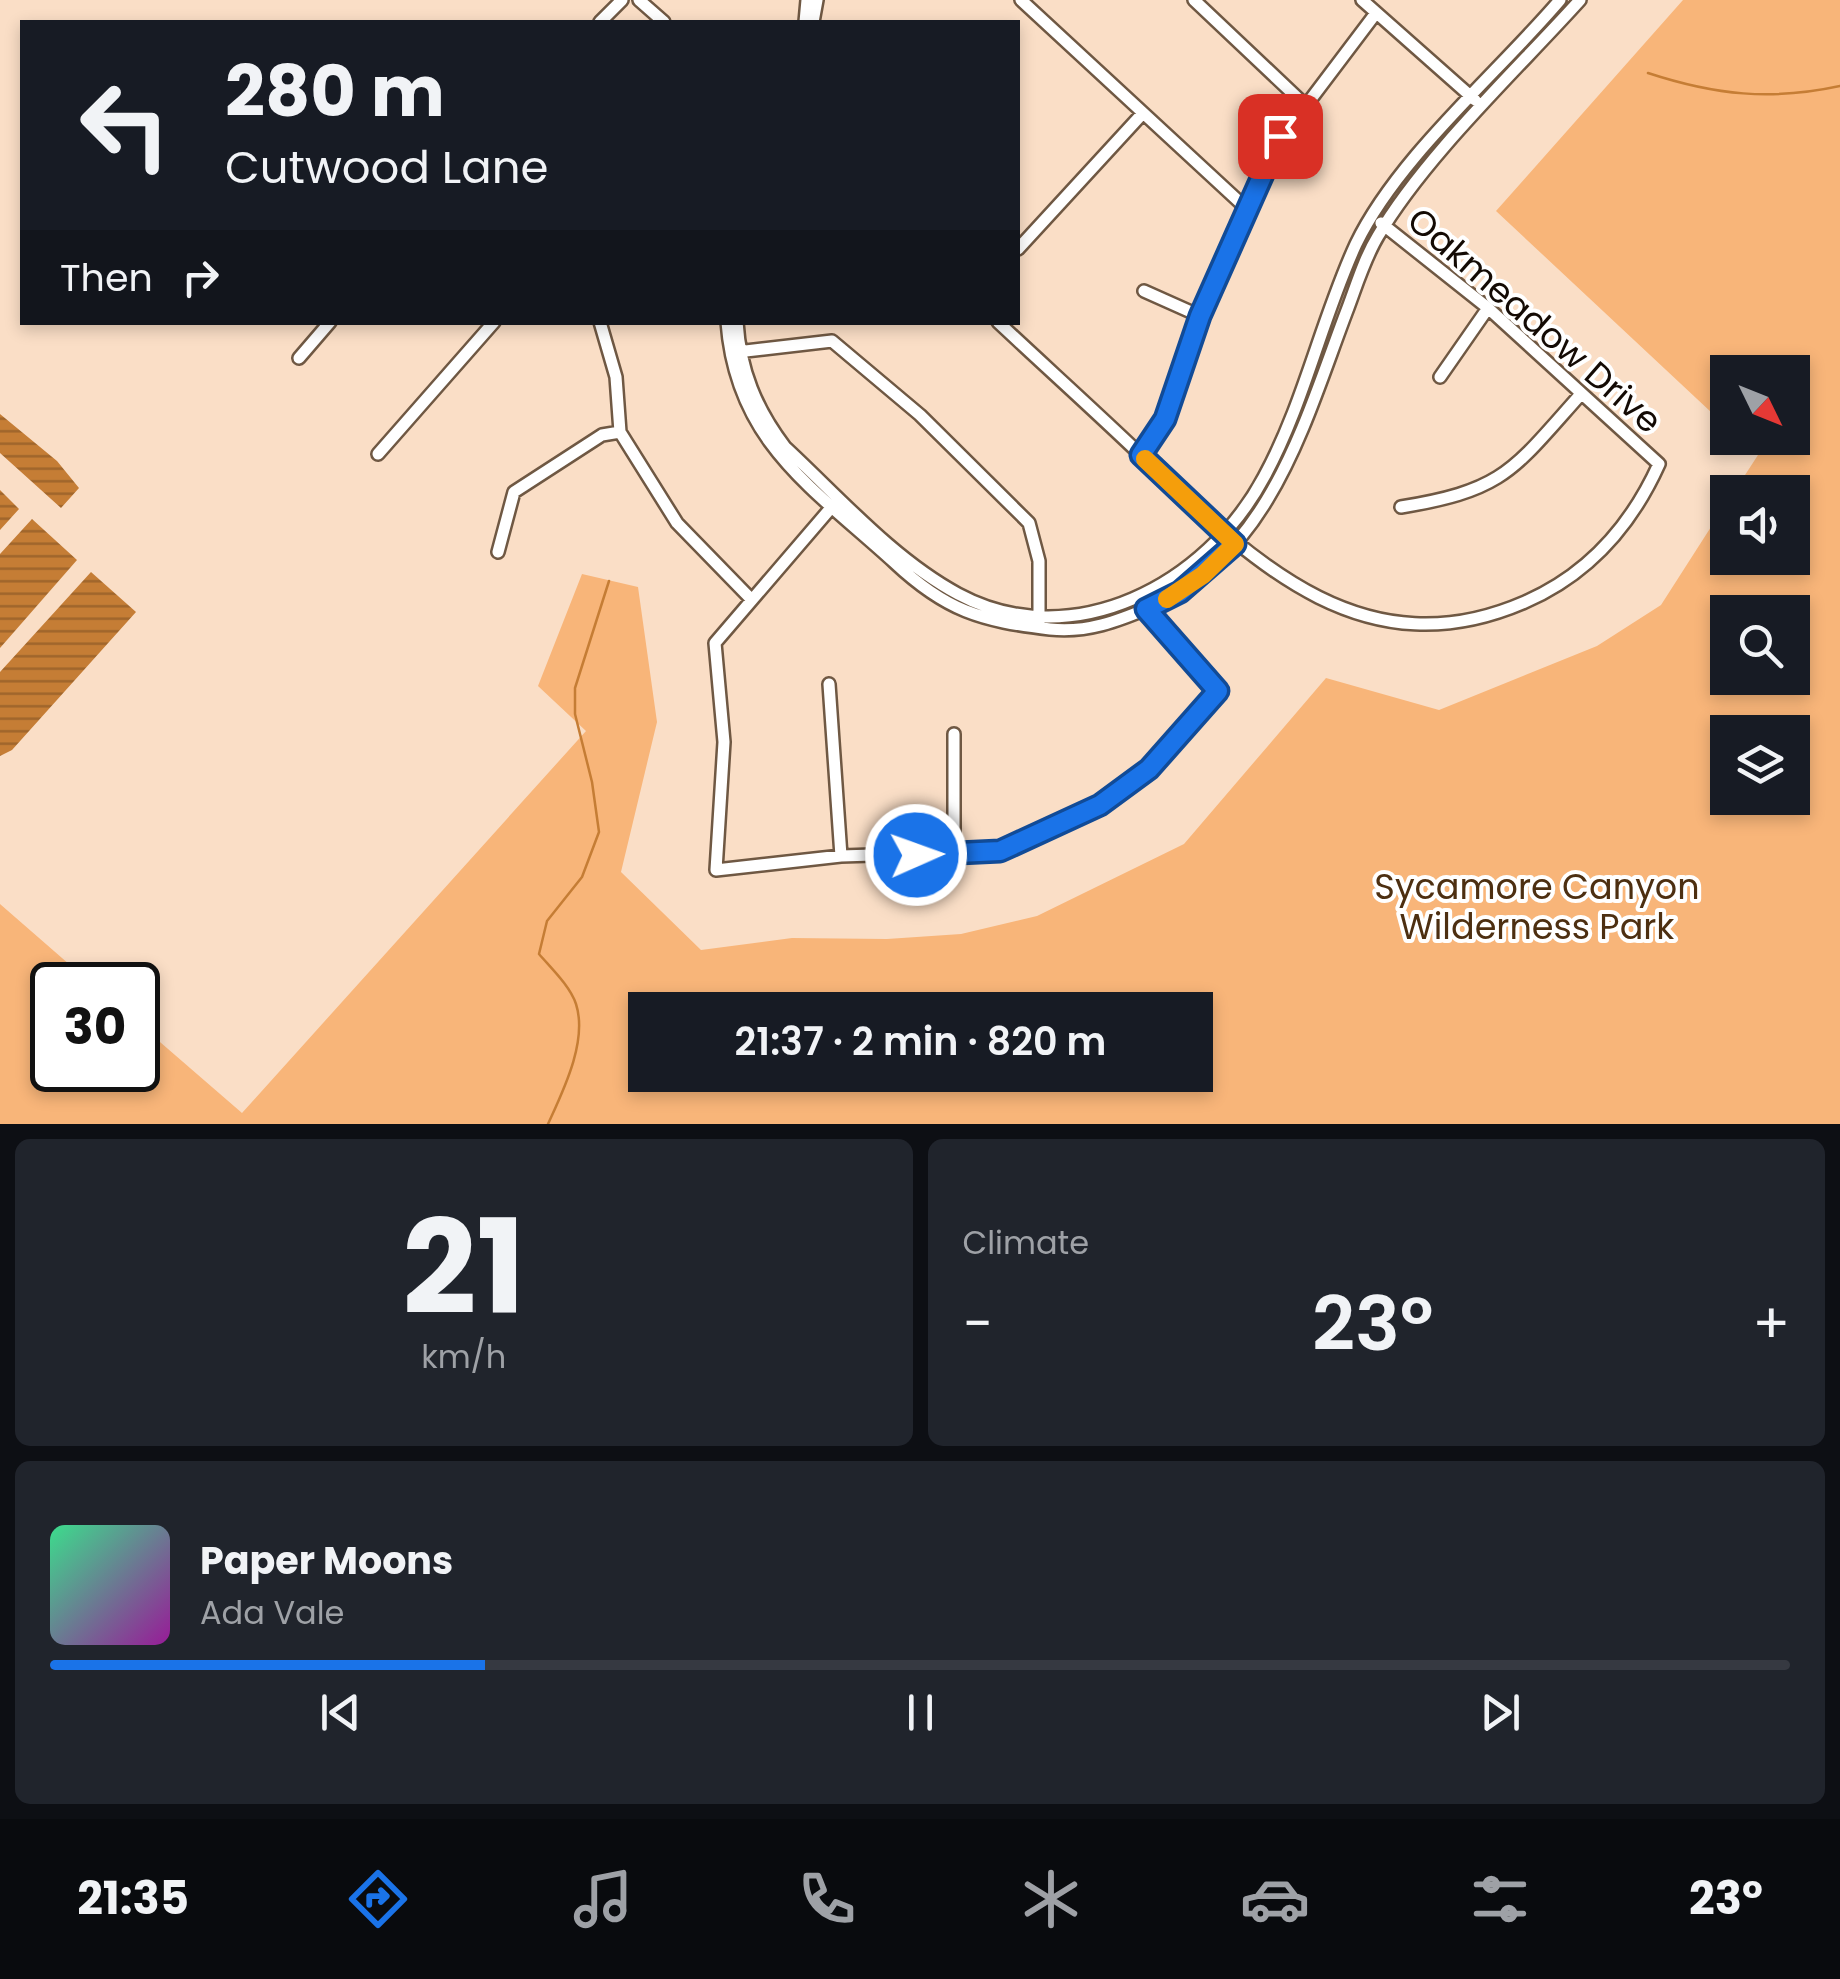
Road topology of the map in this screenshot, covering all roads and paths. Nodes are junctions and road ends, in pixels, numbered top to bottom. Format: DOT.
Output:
graph roads {
  1 [pos="622,0"];
  2 [pos="639,0"];
  3 [pos="1021,0"];
  4 [pos="1194,0"];
  5 [pos="1362,0"];
  6 [pos="1580,0"];
  7 [pos="1552,3"];
  8 [pos="1376,13"];
  9 [pos="1564,18"];
  10 [pos="602,20"];
  11 [pos="662,20"];
  12 [pos="1472,98"];
  13 [pos="1304,104"];
  14 [pos="1483,107"];
  15 [pos="1143,114"];
  16 [pos="1246,208"];
  17 [pos="1379,222"];
  18 [pos="1020,247"];
  19 [pos="1144,291"];
  20 [pos="1488,308"];
  21 [pos="1200,316"];
  22 [pos="327,325"];
  23 [pos="491,325"];
  24 [pos="601,325"];
  25 [pos="728,325"];
  26 [pos="737,325"];
  27 [pos="1001,325"];
  28 [pos="735,352"];
  29 [pos="298,358"];
  30 [pos="1440,377"];
  31 [pos="1581,394"];
  32 [pos="620,432"];
  33 [pos="378,454"];
  34 [pos="1141,455"];
  35 [pos="837,502"];
  36 [pos="1401,507"];
  37 [pos="1224,535"];
  38 [pos="1235,544"];
  39 [pos="498,552"];
  40 [pos="750,598"];
  41 [pos="1143,603"];
  42 [pos="1039,622"];
  43 [pos="830,684"];
  44 [pos="954,734"];
  45 [pos="954,855"];
  46 [pos="842,856"];
  1 -- 10 [label="street"];
  2 -- 11 [label="street"];
  3 -- 15 [label="street"];
  4 -- 13 [label="street"];
  5 -- 8 [label="street"];
  6 -- 9 [label="street"];
  7 -- 9 [label="street"];
  7 -- 12 [label="street"];
  8 -- 12 [label="street"];
  8 -- 13 [label="street"];
  9 -- 14 [label="street"];
  12 -- 14 [label="street"];
  12 -- 17 [label="street"];
  13 -- 16 [label="street"];
  14 -- 17 [label="street"];
  15 -- 16 [label="street"];
  15 -- 18 [label="street"];
  16 -- 21 [label="street"];
  17 -- 20 [label="street, Oakmeadow Drive"];
  17 -- 37 [label="street"];
  17 -- 38 [label="street"];
  19 -- 21 [label="street"];
  20 -- 30 [label="street"];
  20 -- 31 [label="street, Oakmeadow Drive"];
  21 -- 34 [label="street"];
  22 -- 29 [label="street"];
  23 -- 33 [label="street"];
  24 -- 32 [label="street"];
  25 -- 28 [label="street"];
  26 -- 28 [label="street"];
  27 -- 34 [label="street"];
  28 -- 35 [label="street"];
  28 -- 42 [label="street"];
  31 -- 36 [label="street"];
  31 -- 38 [label="street, Oakmeadow Drive"];
  32 -- 39 [label="street"];
  32 -- 40 [label="street"];
  34 -- 37 [label="street"];
  35 -- 40 [label="street"];
  35 -- 42 [label="street"];
  37 -- 38 [label="street"];
  37 -- 41 [label="street"];
  38 -- 41 [label="street"];
  40 -- 46 [label="street"];
  41 -- 42 [label="street"];
  41 -- 45 [label="street"];
  43 -- 46 [label="street"];
  44 -- 45 [label="street"];
  45 -- 46 [label="street"];
}
